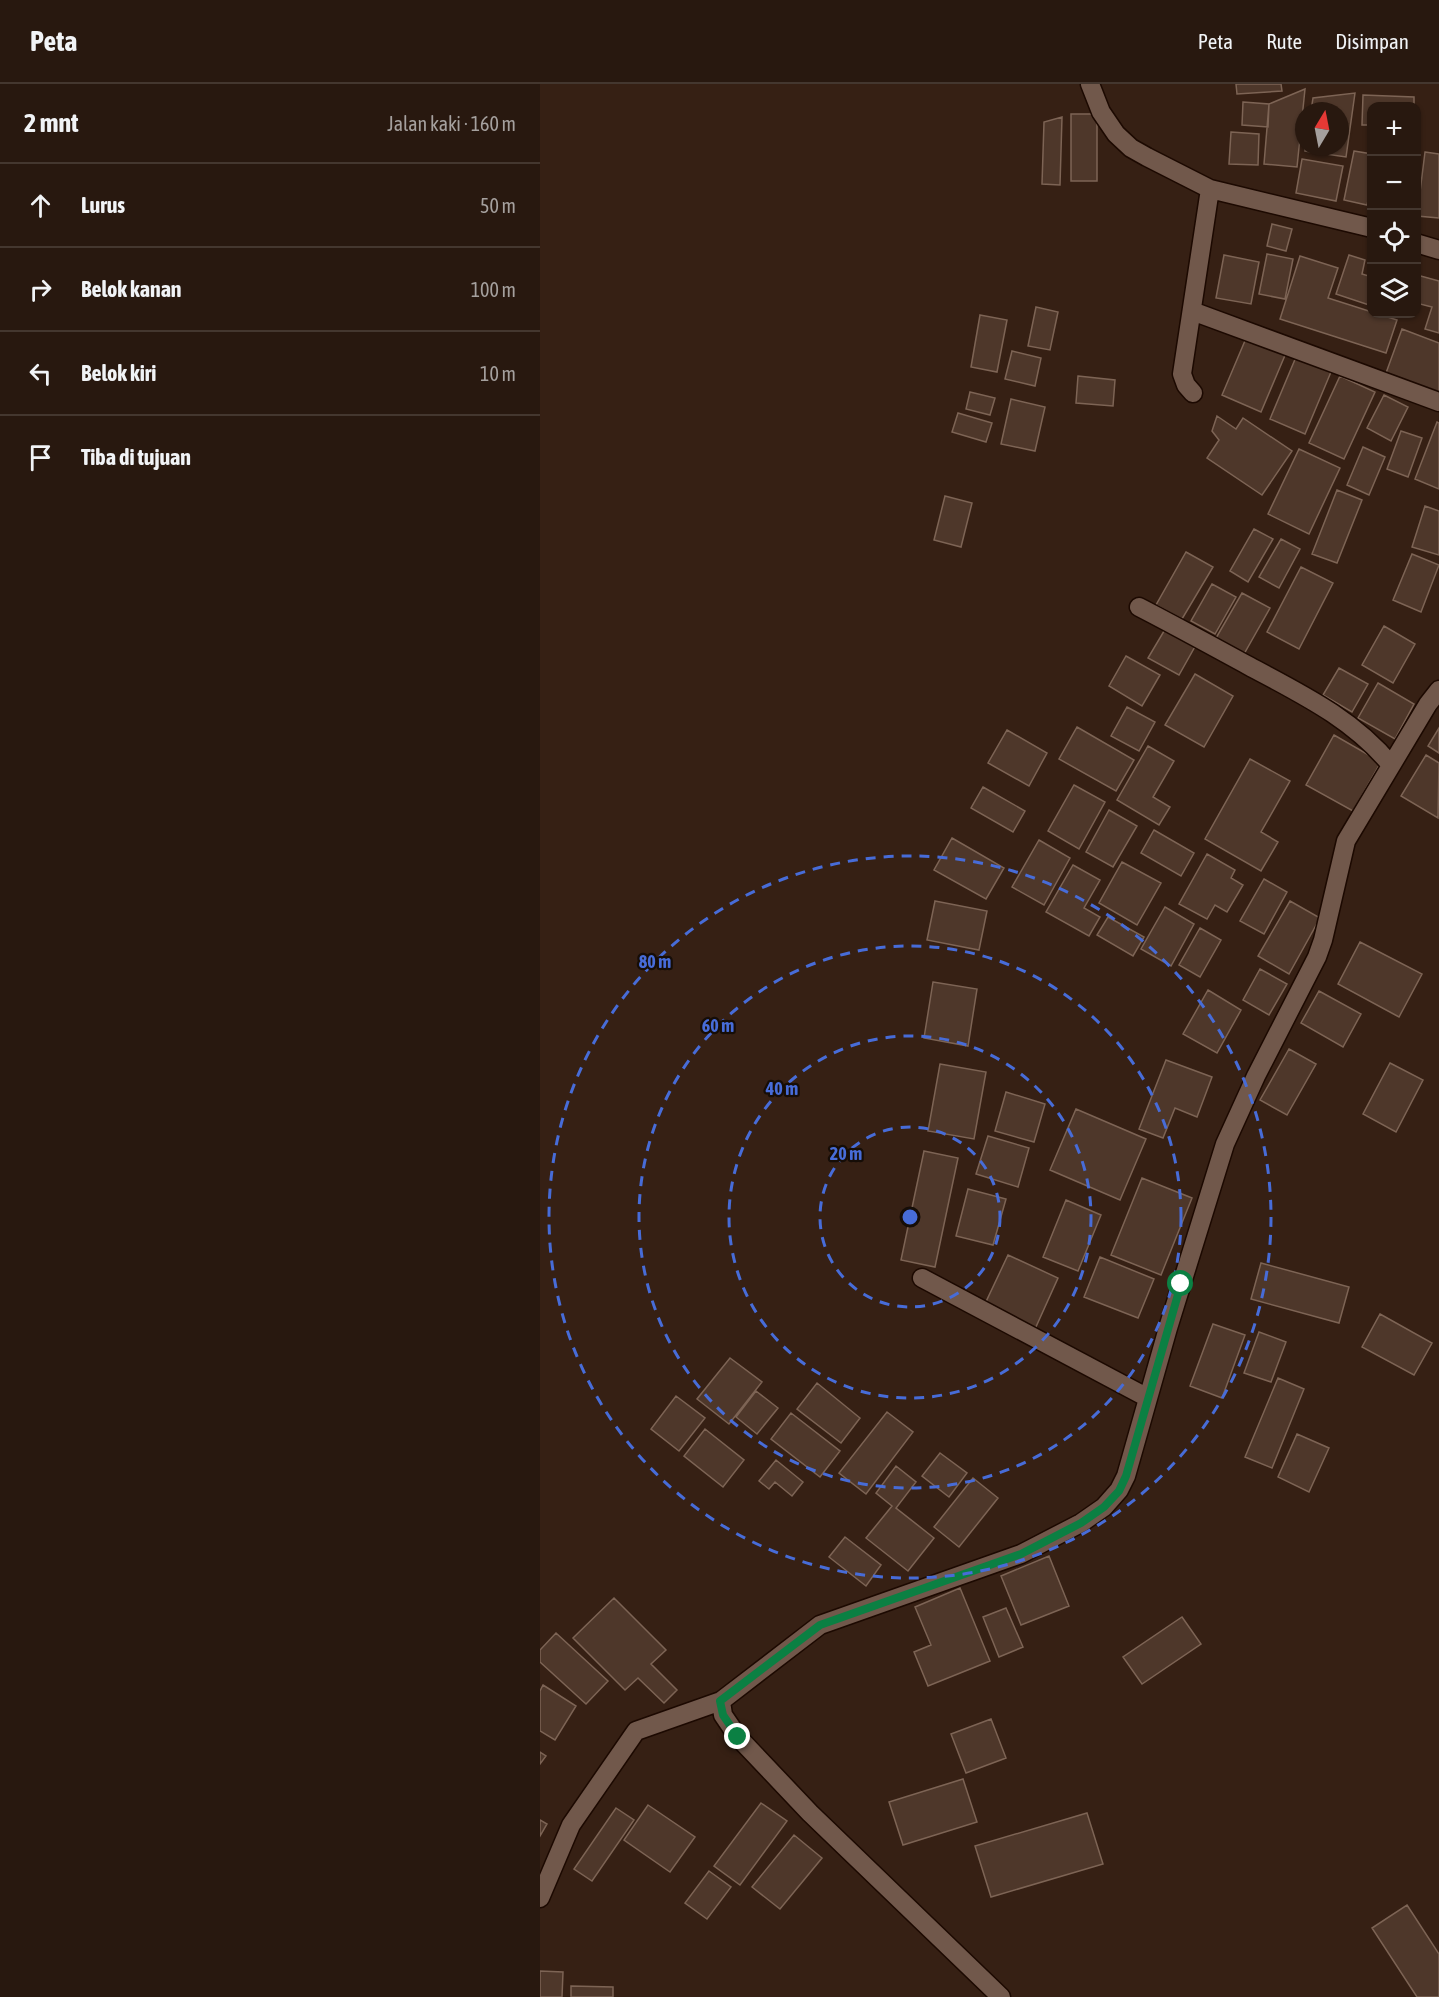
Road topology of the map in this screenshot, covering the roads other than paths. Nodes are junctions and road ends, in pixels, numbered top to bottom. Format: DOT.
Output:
graph roads {
  1 [pos="1090,84"];
  2 [pos="1210,189"];
  3 [pos="1367,227"];
  4 [pos="1421,245"];
  5 [pos="1439,250"];
  6 [pos="1192,311"];
  7 [pos="1192,393"];
  8 [pos="1439,402"];
  9 [pos="1139,607"];
  10 [pos="1439,690"];
  11 [pos="1391,765"];
  12 [pos="922,1278"];
  13 [pos="1148,1398"];
  14 [pos="720,1701"];
  15 [pos="540,1898"];
  16 [pos="1001,1997"];
  1 -- 2 [label="street"];
  2 -- 3 [label="street"];
  2 -- 6 [label="street"];
  4 -- 5 [label="street"];
  6 -- 7 [label="street"];
  6 -- 8 [label="street"];
  9 -- 11 [label="street"];
  10 -- 11 [label="street"];
  11 -- 13 [label="street"];
  12 -- 13 [label="street"];
  13 -- 14 [label="street"];
  14 -- 15 [label="street"];
  14 -- 16 [label="street"];
}
